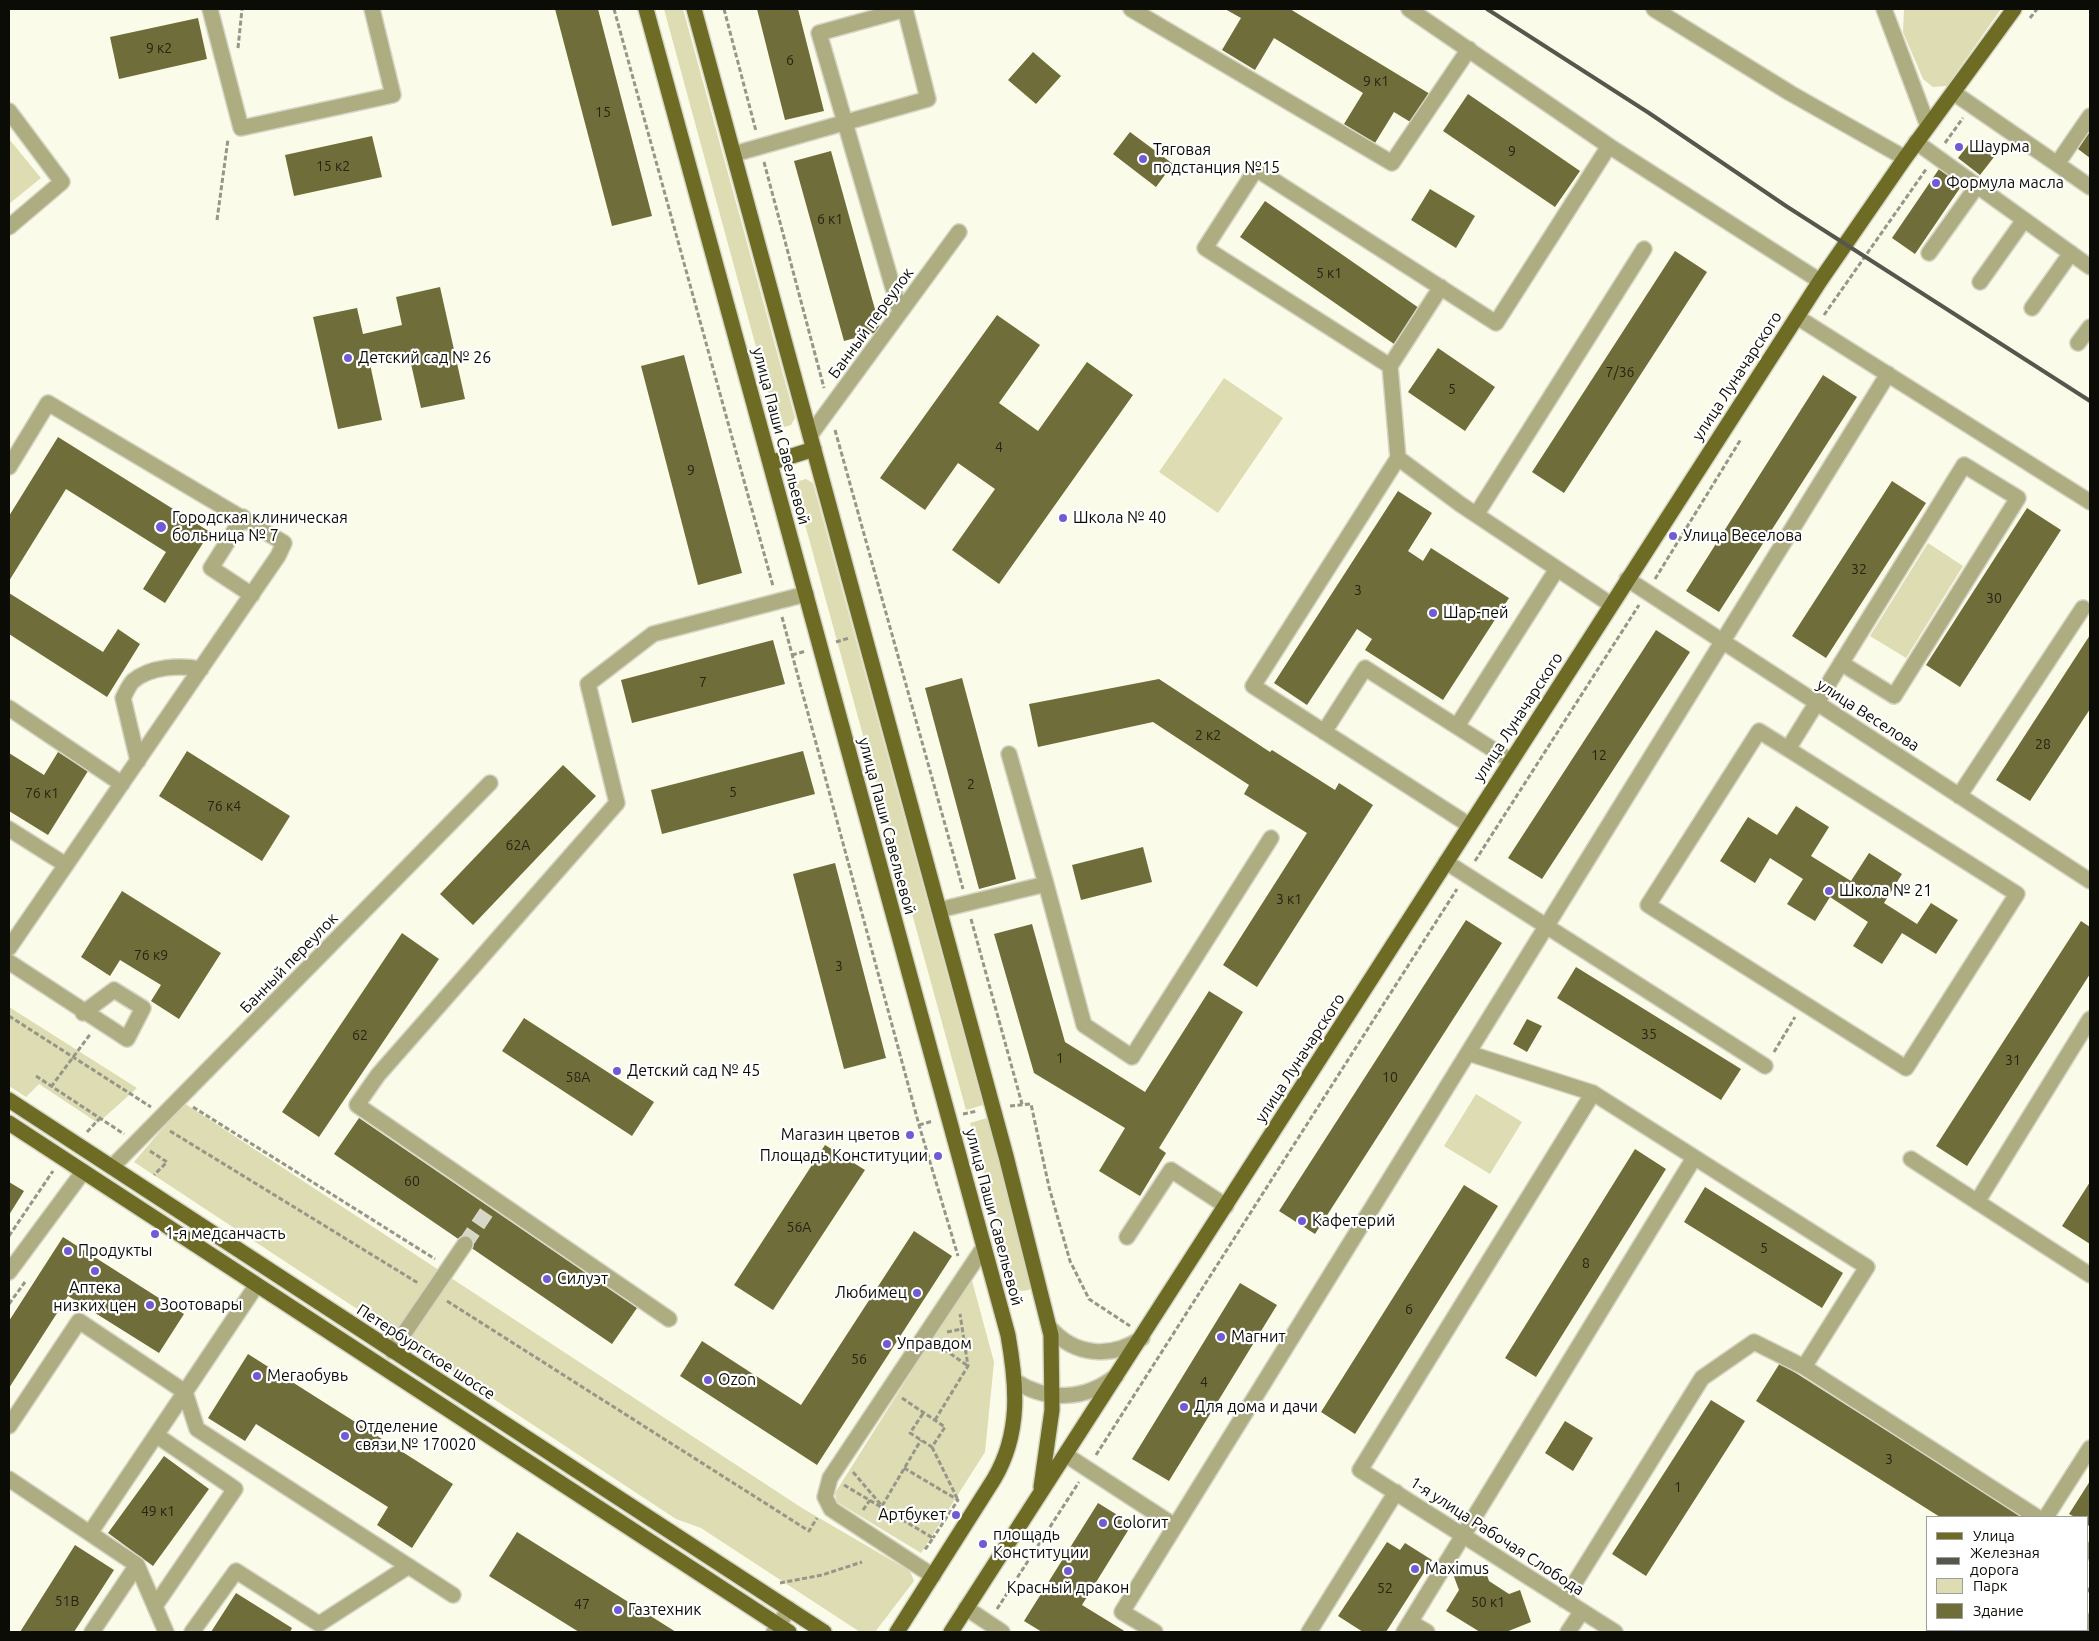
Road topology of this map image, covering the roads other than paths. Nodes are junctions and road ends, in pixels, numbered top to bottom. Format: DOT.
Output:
graph roads {
  1 [pos="210,9"];
  2 [pos="372,9"];
  3 [pos="646,9"];
  4 [pos="694,9"];
  5 [pos="906,9"];
  6 [pos="1131,9"];
  7 [pos="1409,9"];
  8 [pos="1654,9"];
  9 [pos="1884,9"];
  10 [pos="2014,9"];
  11 [pos="1469,48"];
  12 [pos="1954,93"];
  13 [pos="9,111"];
  14 [pos="2090,116"];
  15 [pos="844,123"];
  16 [pos="1928,126"];
  17 [pos="1916,142"];
  18 [pos="1609,146"];
  19 [pos="734,154"];
  20 [pos="1905,158"];
  21 [pos="2057,164"];
  22 [pos="1977,186"];
  23 [pos="2090,188"];
  24 [pos="2024,220"];
  25 [pos="9,227"];
  26 [pos="959,232"];
  27 [pos="1644,250"];
  28 [pos="1929,252"];
  29 [pos="2071,253"];
  30 [pos="2090,267"];
  31 [pos="1820,281"];
  32 [pos="1980,282"];
  33 [pos="1441,287"];
  34 [pos="2032,308"];
  35 [pos="900,312"];
  36 [pos="1797,317"];
  37 [pos="2090,327"];
  38 [pos="2078,343"];
  39 [pos="1390,366"];
  40 [pos="1888,374"];
  41 [pos="812,441"];
  42 [pos="1398,458"];
  43 [pos="770,463"];
  44 [pos="9,468"];
  45 [pos="2090,502"];
  46 [pos="1476,514"];
  47 [pos="243,517"];
  48 [pos="1557,569"];
  49 [pos="1627,579"];
  50 [pos="806,594"];
  51 [pos="252,595"];
  52 [pos="1610,604"];
  53 [pos="2083,608"];
  54 [pos="1722,641"];
  55 [pos="1841,663"];
  56 [pos="201,669"];
  57 [pos="1818,703"];
  58 [pos="9,708"];
  59 [pos="1457,726"];
  60 [pos="1324,732"];
  61 [pos="1788,749"];
  62 [pos="1009,754"];
  63 [pos="1511,760"];
  64 [pos="138,761"];
  65 [pos="490,783"];
  66 [pos="122,784"];
  67 [pos="1959,796"];
  68 [pos="1469,825"];
  69 [pos="9,829"];
  70 [pos="1271,838"];
  71 [pos="1446,862"];
  72 [pos="66,865"];
  73 [pos="2090,882"];
  74 [pos="1046,884"];
  75 [pos="939,910"];
  76 [pos="1546,926"];
  77 [pos="9,948"];
  78 [pos="9,962"];
  79 [pos="83,1013"];
  80 [pos="2090,1019"];
  81 [pos="1468,1053"];
  82 [pos="1766,1066"];
  83 [pos="1593,1093"];
  84 [pos="9,1100"];
  85 [pos="9,1123"];
  86 [pos="1694,1158"];
  87 [pos="1911,1159"];
  88 [pos="112,1167"];
  89 [pos="83,1172"];
  90 [pos="1977,1202"];
  91 [pos="1226,1206"];
  92 [pos="1127,1237"];
  93 [pos="465,1244"];
  94 [pos="984,1247"];
  95 [pos="9,1272"];
  96 [pos="2090,1275"];
  97 [pos="256,1286"];
  98 [pos="670,1319"];
  99 [pos="1050,1328"];
  100 [pos="1143,1336"];
  101 [pos="392,1351"];
  102 [pos="1804,1367"];
  103 [pos="1119,1374"];
  104 [pos="1015,1381"];
  105 [pos="185,1392"];
  106 [pos="1053,1396"];
  107 [pos="9,1426"];
  108 [pos="156,1435"];
  109 [pos="2090,1448"];
  110 [pos="1066,1455"];
  111 [pos="11,1484"];
  112 [pos="1396,1492"];
  113 [pos="1039,1496"];
  114 [pos="2035,1516"];
  115 [pos="2047,1516"];
  116 [pos="1175,1526"];
  117 [pos="90,1533"];
  118 [pos="1463,1536"];
  119 [pos="137,1565"];
  120 [pos="409,1566"];
  121 [pos="933,1576"];
  122 [pos="453,1594"];
  123 [pos="1564,1600"];
  124 [pos="156,1606"];
  125 [pos="966,1608"];
  126 [pos="789,1609"];
  127 [pos="1582,1611"];
  128 [pos="1407,1627"];
  129 [pos="780,1630"];
  130 [pos="1316,1630"];
  131 [pos="92,1632"];
  132 [pos="166,1632"];
  133 [pos="192,1632"];
  134 [pos="824,1632"];
  135 [pos="897,1632"];
  136 [pos="951,1632"];
  137 [pos="1002,1632"];
  138 [pos="1155,1632"];
  139 [pos="1427,1632"];
  140 [pos="1568,1632"];
  141 [pos="1615,1632"];
  1 -- 2 [label="street"];
  3 -- 43 [label="main road, улица Паши Савельевой"];
  4 -- 19 [label="main road, улица Паши Савельевой"];
  5 -- 15 [label="street"];
  5 -- 15 [label="street"];
  6 -- 11 [label="street"];
  7 -- 11 [label="street"];
  8 -- 20 [label="street"];
  9 -- 16 [label="street"];
  10 -- 12 [label="main road, улица Луначарского"];
  11 -- 18 [label="street"];
  12 -- 16 [label="main road, улица Луначарского"];
  12 -- 21 [label="street"];
  13 -- 25 [label="street"];
  14 -- 21 [label="street"];
  15 -- 19 [label="street"];
  15 -- 35 [label="street"];
  16 -- 17 [label="main road, улица Луначарского"];
  17 -- 20 [label="main road, улица Луначарского"];
  17 -- 22 [label="street"];
  18 -- 31 [label="street"];
  18 -- 33 [label="street"];
  19 -- 41 [label="main road, улица Паши Савельевой"];
  20 -- 31 [label="main road, улица Луначарского"];
  21 -- 23 [label="street"];
  22 -- 24 [label="street"];
  22 -- 28 [label="street"];
  24 -- 29 [label="street"];
  24 -- 32 [label="street"];
  26 -- 35 [label="street, Банный переулок"];
  27 -- 46 [label="street"];
  29 -- 30 [label="street"];
  29 -- 34 [label="street"];
  31 -- 36 [label="main road, улица Луначарского"];
  33 -- 39 [label="street"];
  33 -- 39 [label="street"];
  35 -- 41 [label="street, Банный переулок"];
  36 -- 40 [label="street"];
  36 -- 49 [label="main road, улица Луначарского"];
  37 -- 38 [label="street"];
  39 -- 42 [label="street"];
  40 -- 45 [label="street"];
  40 -- 54 [label="street"];
  41 -- 43 [label="main road"];
  41 -- 75 [label="main road, улица Паши Савельевой"];
  42 -- 46 [label="street"];
  42 -- 60 [label="street"];
  43 -- 50 [label="main road, улица Паши Савельевой"];
  44 -- 47 [label="street"];
  46 -- 48 [label="street"];
  47 -- 51 [label="street"];
  47 -- 51 [label="street"];
  48 -- 52 [label="street"];
  48 -- 59 [label="street"];
  49 -- 52 [label="main road, улица Луначарского"];
  49 -- 54 [label="street, улица Веселова"];
  50 -- 94 [label="main road, улица Паши Савельевой"];
  50 -- 98 [label="street"];
  51 -- 56 [label="street"];
  52 -- 63 [label="main road, улица Луначарского"];
  53 -- 67 [label="street"];
  54 -- 57 [label="street, улица Веселова"];
  54 -- 76 [label="street"];
  55 -- 55 [label="street"];
  55 -- 57 [label="street"];
  56 -- 64 [label="street"];
  56 -- 64 [label="street"];
  57 -- 61 [label="street"];
  57 -- 67 [label="street, улица Веселова"];
  58 -- 66 [label="street"];
  59 -- 60 [label="street"];
  59 -- 63 [label="street"];
  60 -- 68 [label="street"];
  61 -- 61 [label="street"];
  62 -- 74 [label="street"];
  63 -- 68 [label="main road, улица Луначарского"];
  64 -- 66 [label="street"];
  65 -- 88 [label="street, Банный переулок"];
  66 -- 72 [label="street"];
  67 -- 73 [label="street, улица Веселова"];
  68 -- 71 [label="main road, улица Луначарского"];
  69 -- 72 [label="street"];
  70 -- 74 [label="street"];
  71 -- 76 [label="street"];
  71 -- 91 [label="main road, улица Луначарского"];
  72 -- 77 [label="street"];
  74 -- 75 [label="street"];
  75 -- 99 [label="main road, улица Паши Савельевой"];
  76 -- 81 [label="street"];
  76 -- 82 [label="street"];
  78 -- 79 [label="street"];
  79 -- 79 [label="street"];
  80 -- 90 [label="street"];
  81 -- 83 [label="street"];
  81 -- 116 [label="street"];
  83 -- 86 [label="street"];
  83 -- 112 [label="street, 1-я улица Рабочая Слобода"];
  84 -- 88 [label="main road, Петербургское шоссе"];
  85 -- 89 [label="main road"];
  86 -- 102 [label="street"];
  86 -- 118 [label="street"];
  87 -- 90 [label="street"];
  88 -- 89 [label="main road"];
  88 -- 101 [label="main road, Петербургское шоссе"];
  89 -- 95 [label="street"];
  89 -- 97 [label="main road"];
  90 -- 96 [label="street"];
  91 -- 92 [label="street"];
  91 -- 100 [label="main road, улица Луначарского"];
  93 -- 101 [label="street"];
  94 -- 104 [label="main road, улица Паши Савельевой"];
  94 -- 121 [label="street"];
  97 -- 105 [label="street"];
  97 -- 129 [label="main road"];
  99 -- 100 [label="street"];
  99 -- 106 [label="main road, улица Паши Савельевой"];
  100 -- 103 [label="main road, улица Луначарского"];
  101 -- 126 [label="main road, Петербургское шоссе"];
  102 -- 114 [label="street"];
  102 -- 123 [label="street"];
  103 -- 106 [label="street"];
  103 -- 110 [label="main road, улица Луначарского"];
  104 -- 106 [label="street"];
  104 -- 121 [label="main road, улица Паши Савельевой"];
  105 -- 107 [label="street"];
  105 -- 108 [label="street"];
  105 -- 120 [label="street"];
  106 -- 113 [label="main road, улица Паши Савельевой"];
  108 -- 117 [label="street"];
  108 -- 124 [label="street"];
  109 -- 115 [label="street"];
  110 -- 113 [label="main road, улица Паши Савельевой"];
  110 -- 116 [label="street"];
  111 -- 117 [label="street"];
  112 -- 118 [label="street, 1-я улица Рабочая Слобода"];
  112 -- 130 [label="street"];
  113 -- 125 [label="main road, улица Паши Савельевой"];
  116 -- 138 [label="street"];
  117 -- 119 [label="street"];
  118 -- 123 [label="street, 1-я улица Рабочая Слобода"];
  118 -- 128 [label="street"];
  119 -- 124 [label="street"];
  119 -- 131 [label="street"];
  120 -- 122 [label="street"];
  120 -- 133 [label="street"];
  121 -- 135 [label="main road, улица Паши Савельевой"];
  123 -- 127 [label="street, 1-я улица Рабочая Слобода"];
  124 -- 132 [label="street"];
  125 -- 136 [label="main road, улица Паши Савельевой"];
  125 -- 137 [label="street"];
  126 -- 129 [label="street"];
  126 -- 134 [label="main road, Петербургское шоссе"];
  127 -- 140 [label="street"];
  127 -- 141 [label="street, 1-я улица Рабочая Слобода"];
  128 -- 139 [label="street"];
}
